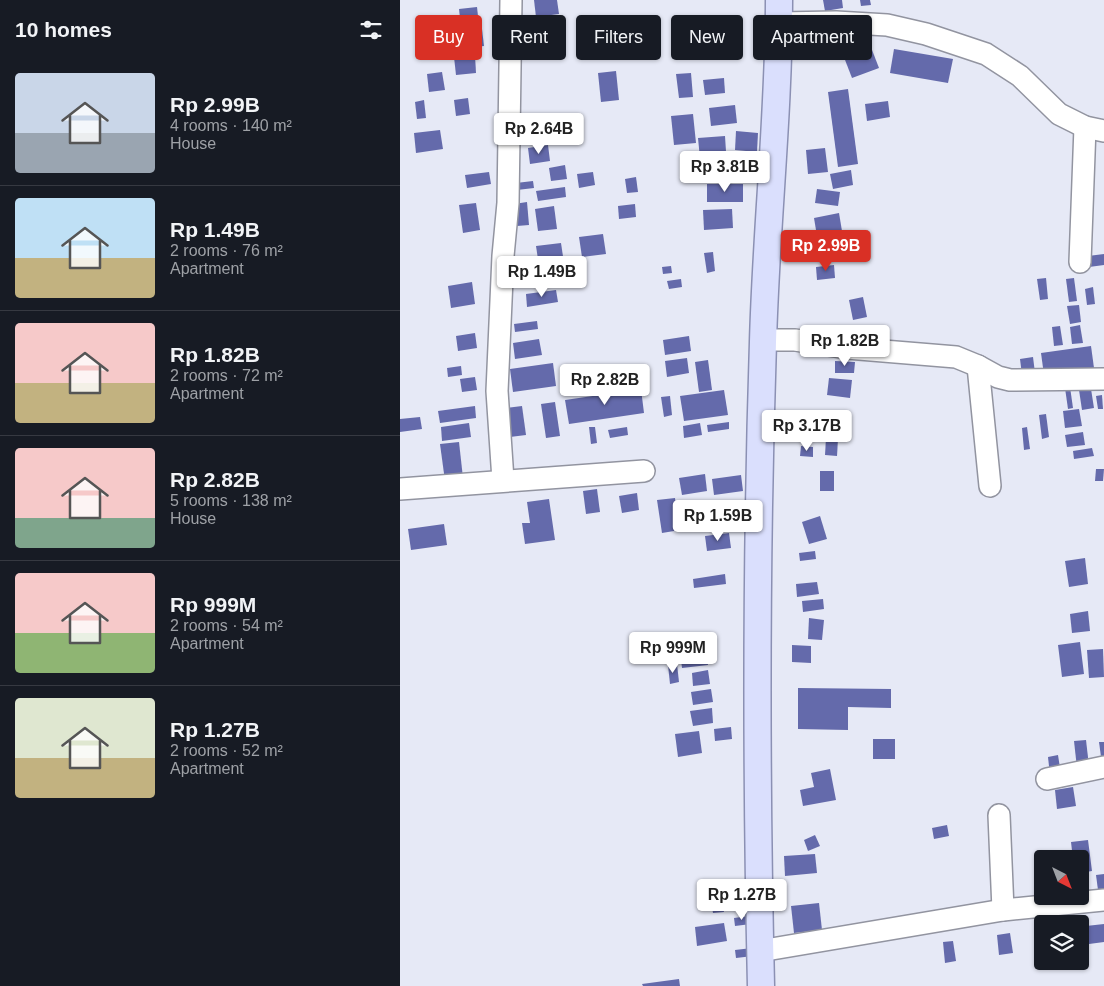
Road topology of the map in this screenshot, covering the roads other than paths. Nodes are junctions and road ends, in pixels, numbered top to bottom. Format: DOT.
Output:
graph roads {
  1 [pos="511,0"];
  2 [pos="779,11"];
  3 [pos="1094,129"];
  4 [pos="1080,262"];
  5 [pos="763,340"];
  6 [pos="978,366"];
  7 [pos="1104,379"];
  8 [pos="644,471"];
  9 [pos="503,480"];
  10 [pos="990,486"];
  11 [pos="400,489"];
  12 [pos="1104,767"];
  13 [pos="1047,779"];
  14 [pos="999,815"];
  15 [pos="1104,900"];
  16 [pos="1003,910"];
  17 [pos="760,951"];
  18 [pos="761,986"];
  1 -- 9 [label="street"];
  2 -- 3 [label="street"];
  2 -- 5 [label="main road"];
  3 -- 4 [label="street"];
  5 -- 6 [label="street"];
  5 -- 17 [label="main road"];
  6 -- 7 [label="street"];
  6 -- 10 [label="street"];
  8 -- 9 [label="street"];
  9 -- 11 [label="street"];
  12 -- 13 [label="street"];
  14 -- 16 [label="street"];
  15 -- 16 [label="street"];
  16 -- 17 [label="street"];
  17 -- 18 [label="main road"];
}
